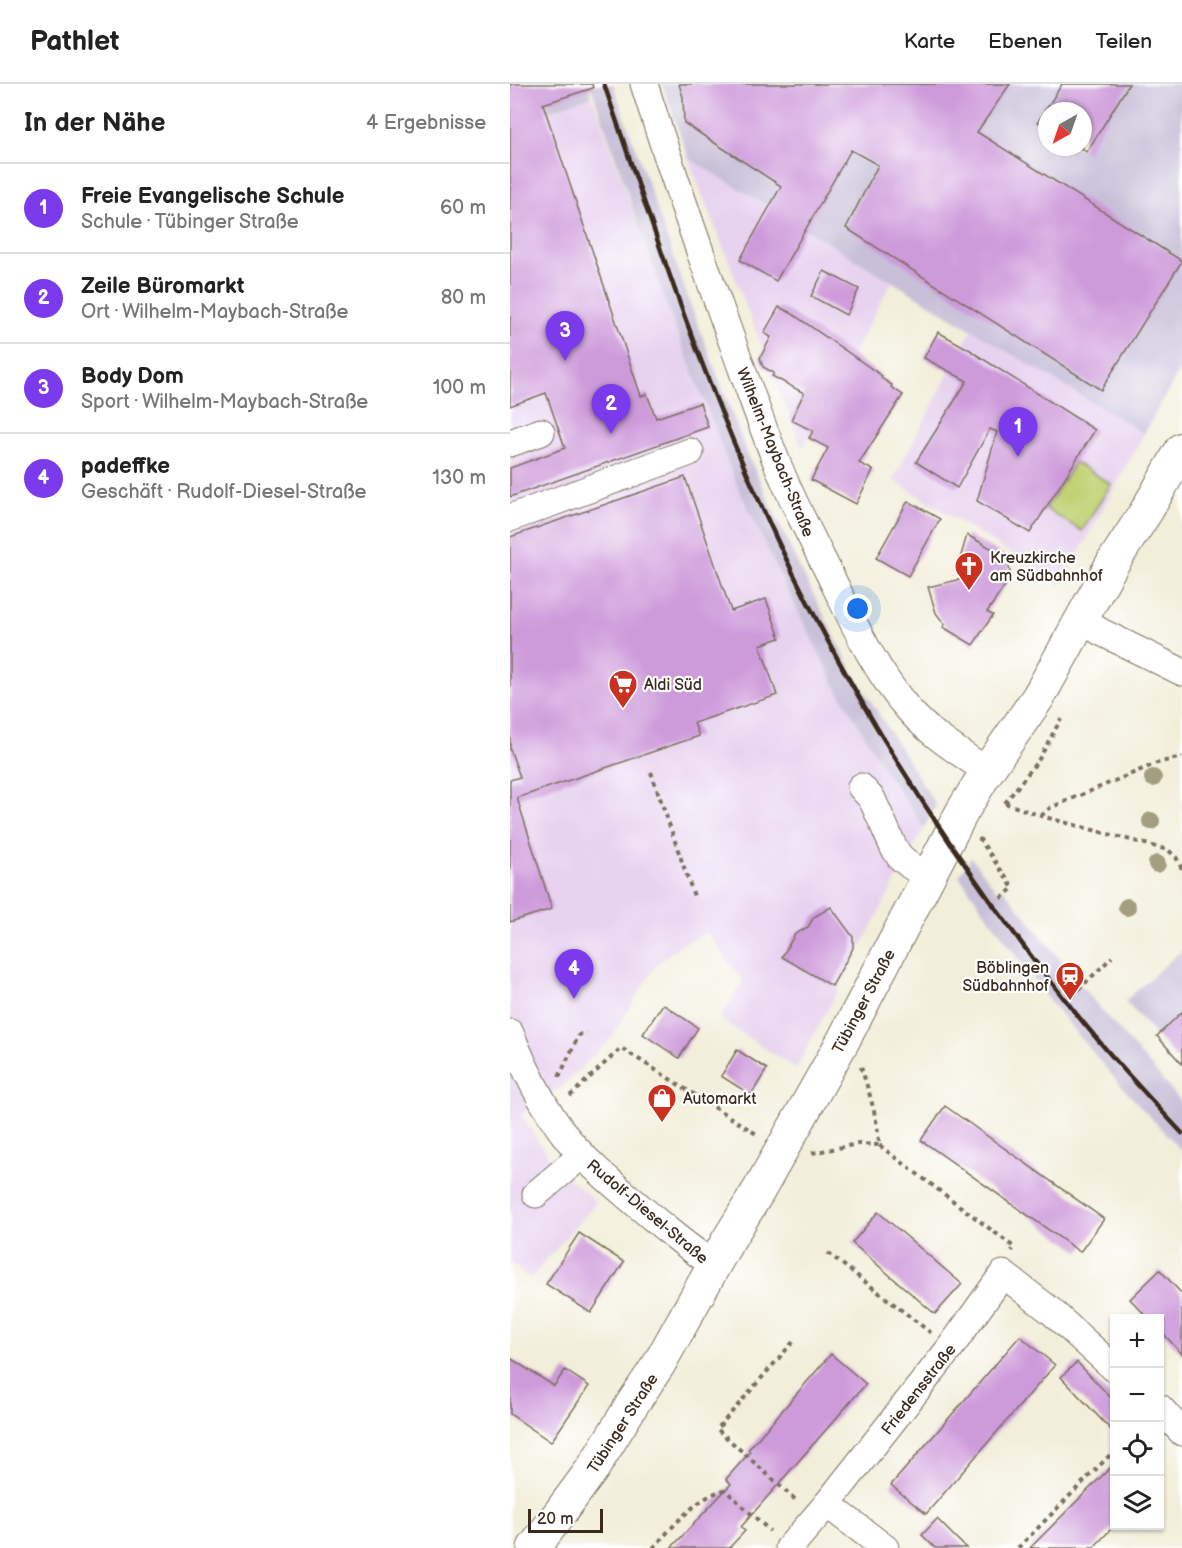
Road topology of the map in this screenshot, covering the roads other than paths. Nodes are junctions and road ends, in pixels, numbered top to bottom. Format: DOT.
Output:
graph roads {
  1 [pos="644,84"];
  2 [pos="541,432"];
  3 [pos="510,443"];
  4 [pos="1182,449"];
  5 [pos="690,452"];
  6 [pos="510,518"];
  7 [pos="1081,620"];
  8 [pos="1182,672"];
  9 [pos="987,771"];
  10 [pos="861,787"];
  11 [pos="928,876"];
  12 [pos="510,1033"];
  13 [pos="582,1155"];
  14 [pos="536,1194"];
  15 [pos="714,1265"];
  16 [pos="1110,1364"];
  17 [pos="1164,1412"];
  18 [pos="1182,1432"];
  19 [pos="821,1511"];
  20 [pos="780,1540"];
  21 [pos="534,1548"];
  22 [pos="885,1548"];
  1 -- 9 [label="street, Wilhelm-Maybach-Straße"];
  2 -- 3 [label="street"];
  4 -- 7 [label="main road, Tübinger Straße"];
  5 -- 6 [label="street"];
  7 -- 8 [label="street"];
  7 -- 9 [label="main road, Tübinger Straße"];
  9 -- 11 [label="main road, Tübinger Straße"];
  10 -- 11 [label="street"];
  11 -- 15 [label="main road, Tübinger Straße"];
  12 -- 13 [label="street, Rudolf-Diesel-Straße"];
  13 -- 14 [label="street"];
  13 -- 15 [label="street, Rudolf-Diesel-Straße"];
  15 -- 21 [label="main road, Tübinger Straße"];
  16 -- 19 [label="street, Friedensstraße"];
  17 -- 18 [label="street"];
  19 -- 20 [label="street, Friedensstraße"];
  19 -- 22 [label="street"];
}
